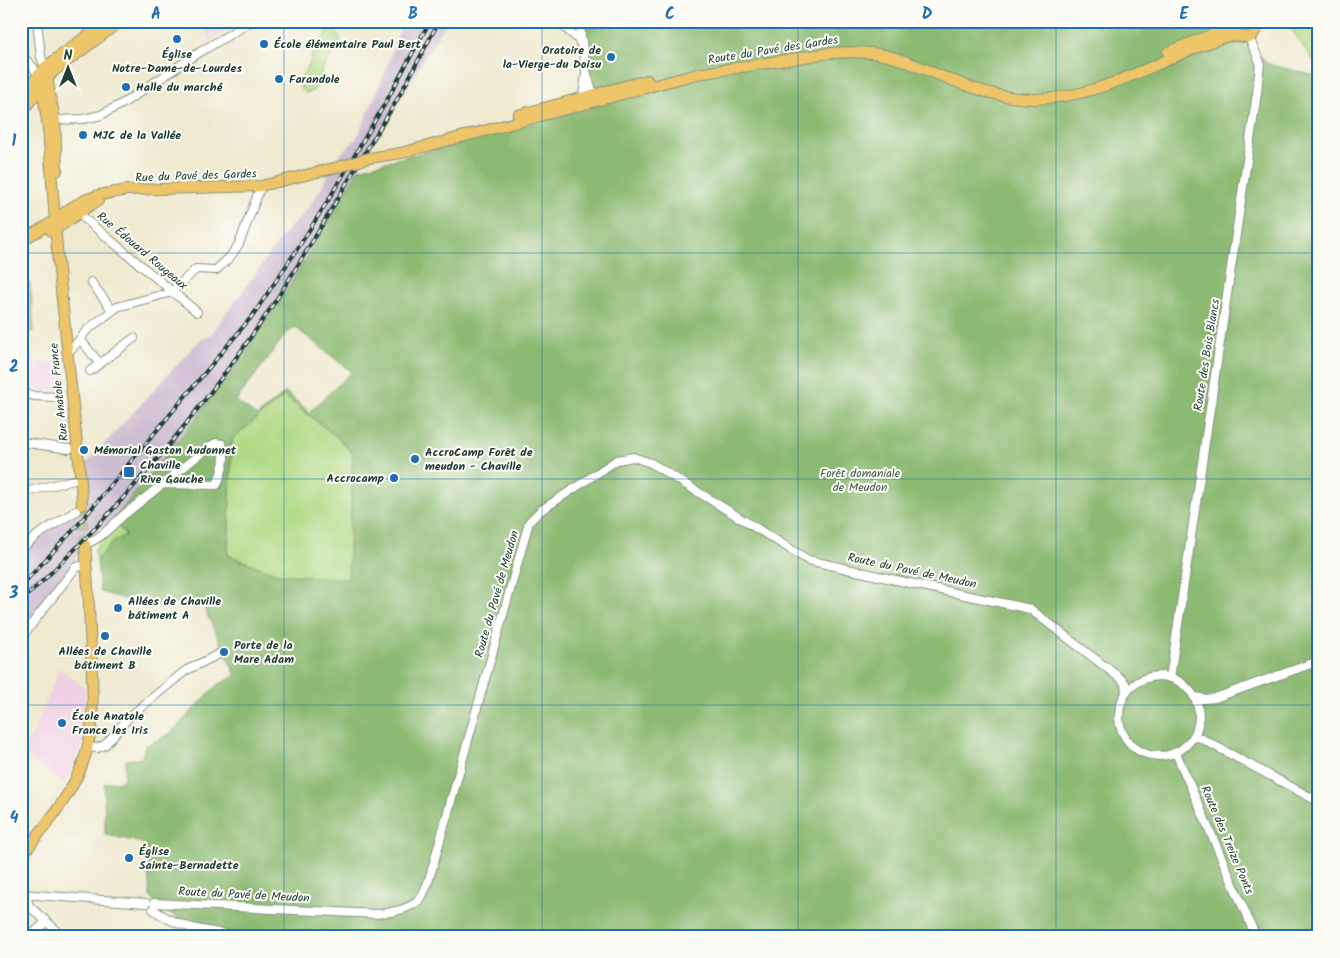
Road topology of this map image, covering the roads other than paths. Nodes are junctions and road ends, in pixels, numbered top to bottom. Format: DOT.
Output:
graph roads {
  1 [pos="37,21"];
  2 [pos="107,21"];
  3 [pos="121,21"];
  4 [pos="252,21"];
  5 [pos="557,21"];
  6 [pos="579,21"];
  7 [pos="1256,24"];
  8 [pos="1242,31"];
  9 [pos="582,47"];
  10 [pos="21,54"];
  11 [pos="45,67"];
  12 [pos="43,77"];
  13 [pos="41,88"];
  14 [pos="21,98"];
  15 [pos="589,99"];
  16 [pos="21,113"];
  17 [pos="55,120"];
  18 [pos="48,128"];
  19 [pos="261,186"];
  20 [pos="78,208"];
  21 [pos="59,222"];
  22 [pos="21,243"];
  23 [pos="91,282"];
  24 [pos="172,292"];
  25 [pos="112,310"];
  26 [pos="197,312"];
  27 [pos="134,338"];
  28 [pos="80,339"];
  29 [pos="67,349"];
  30 [pos="100,364"];
  31 [pos="90,371"];
  32 [pos="21,392"];
  33 [pos="56,397"];
  34 [pos="21,442"];
  35 [pos="69,449"];
  36 [pos="74,480"];
  37 [pos="161,484"];
  38 [pos="21,493"];
  39 [pos="79,508"];
  40 [pos="85,544"];
  41 [pos="21,549"];
  42 [pos="87,565"];
  43 [pos="21,638"];
  44 [pos="220,653"];
  45 [pos="1319,661"];
  46 [pos="1170,678"];
  47 [pos="1126,693"];
  48 [pos="1195,697"];
  49 [pos="1215,698"];
  50 [pos="1199,711"];
  51 [pos="1195,735"];
  52 [pos="88,747"];
  53 [pos="1176,753"];
  54 [pos="1319,802"];
  55 [pos="21,857"];
  56 [pos="24,894"];
  57 [pos="151,905"];
  58 [pos="46,922"];
  59 [pos="30,937"];
  60 [pos="64,937"];
  61 [pos="249,937"];
  62 [pos="1256,937"];
  1 -- 11 [label="street"];
  2 -- 11 [label="main road"];
  3 -- 12 [label="main road"];
  4 -- 17 [label="street"];
  5 -- 9 [label="street"];
  6 -- 9 [label="street"];
  7 -- 8 [label="main road"];
  8 -- 15 [label="main road, Route du Pavé des Gardes"];
  8 -- 46 [label="street, Route des Bois Blancs"];
  9 -- 15 [label="street"];
  10 -- 12 [label="street"];
  11 -- 12 [label="main road, Rue Anatole France"];
  12 -- 13 [label="main road"];
  12 -- 14 [label="main road"];
  12 -- 17 [label="main road, Rue Anatole France"];
  13 -- 16 [label="main road"];
  13 -- 18 [label="main road, Rue Anatole France"];
  15 -- 19 [label="main road, Rue du Pavé des Gardes, bridge"];
  17 -- 18 [label="street"];
  17 -- 21 [label="main road, Rue Anatole France"];
  18 -- 21 [label="main road, Rue Anatole France"];
  19 -- 20 [label="main road, Rue du Pavé des Gardes"];
  19 -- 24 [label="street"];
  20 -- 21 [label="main road, Rue du Pavé des Gardes"];
  20 -- 24 [label="street, Rue Édouard Rougeaux"];
  21 -- 22 [label="main road, Rue du Pavé des Gardes"];
  21 -- 29 [label="main road, Rue Anatole France"];
  23 -- 25 [label="street"];
  24 -- 25 [label="street"];
  24 -- 26 [label="street, Rue Édouard Rougeaux"];
  25 -- 28 [label="street"];
  27 -- 30 [label="street"];
  28 -- 29 [label="street"];
  28 -- 30 [label="street"];
  29 -- 39 [label="main road, Rue Anatole France"];
  30 -- 31 [label="street"];
  32 -- 33 [label="street"];
  34 -- 35 [label="street"];
  36 -- 38 [label="street"];
  37 -- 37 [label="street"];
  37 -- 40 [label="street"];
  39 -- 41 [label="street"];
  40 -- 42 [label="main road"];
  42 -- 43 [label="street"];
  42 -- 52 [label="main road"];
  44 -- 52 [label="street"];
  45 -- 49 [label="street"];
  46 -- 47 [label="street"];
  46 -- 48 [label="street"];
  47 -- 53 [label="street"];
  47 -- 57 [label="street, Route du Pavé de Meudon"];
  48 -- 49 [label="street"];
  48 -- 50 [label="street"];
  49 -- 50 [label="street"];
  50 -- 51 [label="street"];
  51 -- 53 [label="street"];
  51 -- 54 [label="street"];
  52 -- 55 [label="main road"];
  53 -- 62 [label="street, Route des Treize Ponts"];
  56 -- 57 [label="street, Route du Pavé de Meudon"];
  56 -- 58 [label="street"];
  57 -- 61 [label="street"];
  58 -- 59 [label="street"];
  58 -- 60 [label="street"];
}
